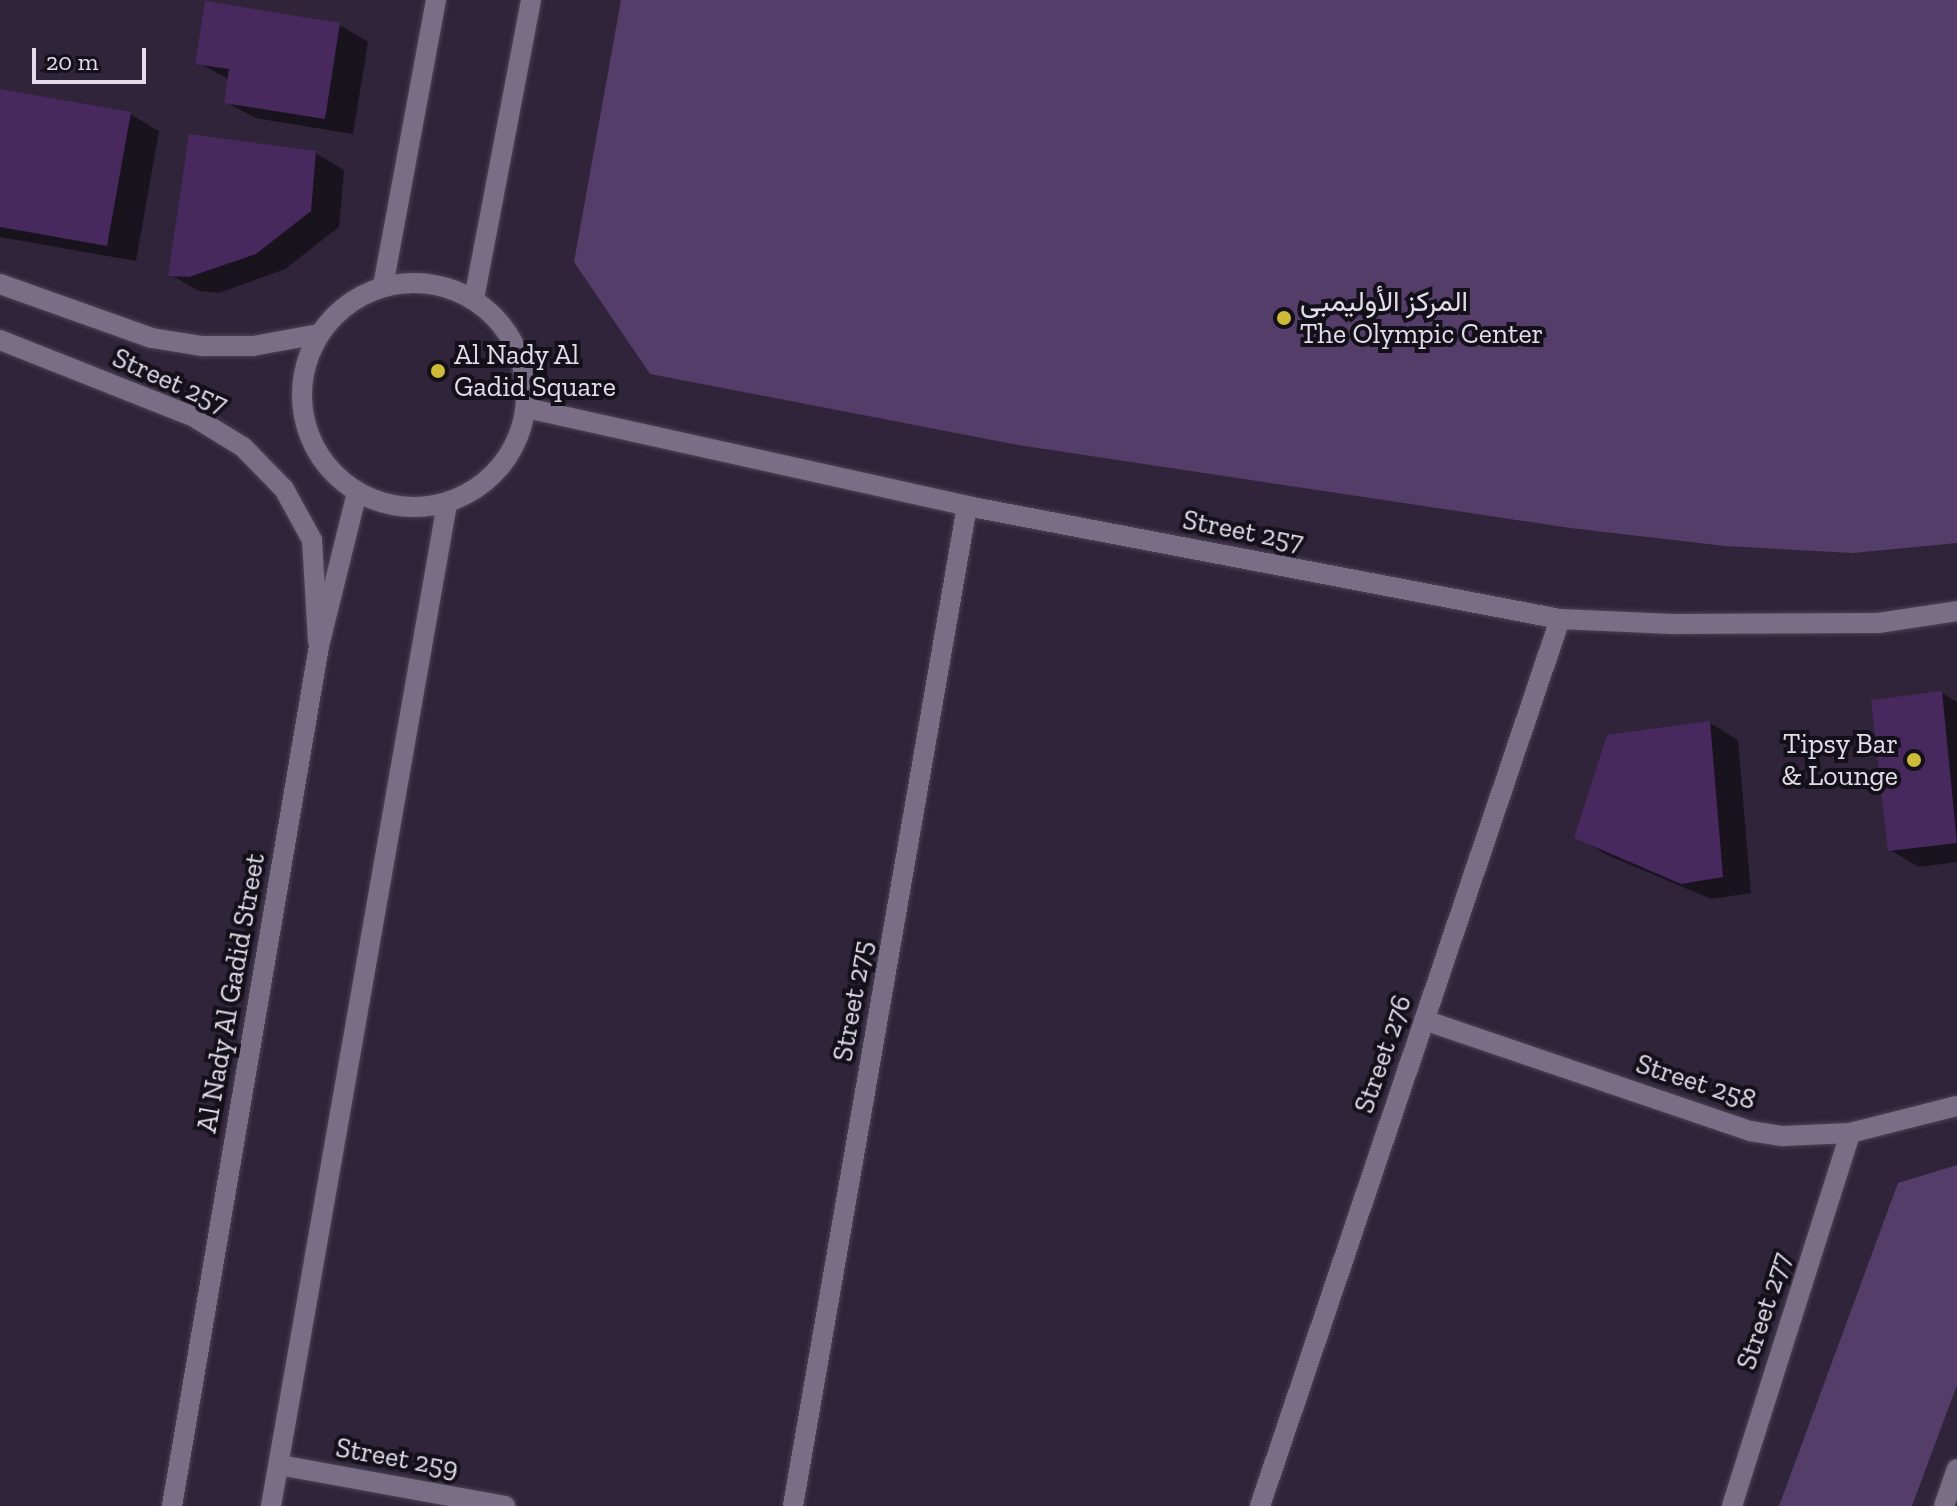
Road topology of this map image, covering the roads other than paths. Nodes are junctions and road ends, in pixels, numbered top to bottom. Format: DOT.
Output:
graph roads {
  1 [pos="436,0"];
  2 [pos="531,0"];
  3 [pos="0,284"];
  4 [pos="383,286"];
  5 [pos="474,299"];
  6 [pos="319,334"];
  7 [pos="0,340"];
  8 [pos="526,408"];
  9 [pos="357,493"];
  10 [pos="447,504"];
  11 [pos="967,506"];
  12 [pos="1957,611"];
  13 [pos="1560,619"];
  14 [pos="319,646"];
  15 [pos="1424,1020"];
  16 [pos="1957,1106"];
  17 [pos="1850,1133"];
  18 [pos="279,1465"];
  19 [pos="1957,1469"];
  20 [pos="172,1506"];
  21 [pos="271,1506"];
  22 [pos="505,1506"];
  23 [pos="793,1506"];
  24 [pos="1260,1506"];
  25 [pos="1732,1506"];
  26 [pos="1944,1506"];
  1 -- 4 [label="street"];
  2 -- 5 [label="street"];
  3 -- 6 [label="street, Street 257"];
  4 -- 5 [label="street"];
  4 -- 6 [label="street"];
  5 -- 8 [label="street"];
  6 -- 9 [label="street"];
  7 -- 14 [label="street, Street 257"];
  8 -- 10 [label="street"];
  8 -- 11 [label="street, Street 257"];
  9 -- 10 [label="street"];
  9 -- 14 [label="street, Al Nady Al Gadid Street"];
  10 -- 18 [label="street"];
  11 -- 13 [label="street, Street 257"];
  11 -- 23 [label="street, Street 275"];
  12 -- 13 [label="street, Street 257"];
  13 -- 15 [label="street, Street 276"];
  14 -- 20 [label="street, Al Nady Al Gadid Street"];
  15 -- 17 [label="street, Street 258"];
  15 -- 24 [label="street, Street 276"];
  16 -- 17 [label="street, Street 258"];
  17 -- 25 [label="street, Street 277"];
  18 -- 21 [label="street"];
  18 -- 22 [label="street, Street 259"];
  19 -- 26 [label="street"];
}
